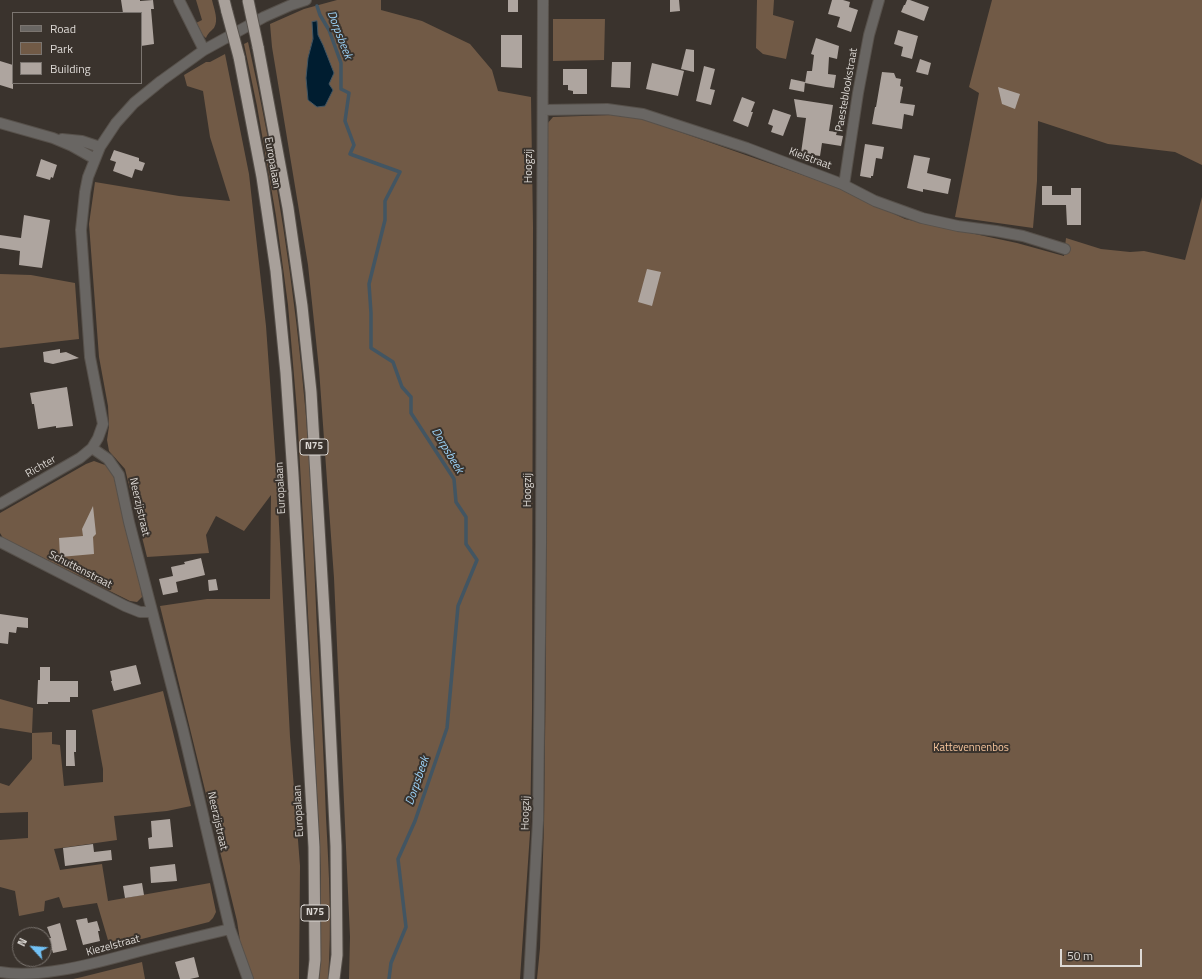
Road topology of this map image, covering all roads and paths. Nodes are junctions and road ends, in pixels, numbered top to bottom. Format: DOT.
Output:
graph roads {
  1 [pos="179,0"];
  2 [pos="224,0"];
  3 [pos="248,0"];
  4 [pos="306,0"];
  5 [pos="543,0"];
  6 [pos="879,0"];
  7 [pos="290,2"];
  8 [pos="204,50"];
  9 [pos="543,110"];
  10 [pos="0,123"];
  11 [pos="53,138"];
  12 [pos="100,147"];
  13 [pos="95,159"];
  14 [pos="844,185"];
  15 [pos="1064,249"];
  16 [pos="92,448"];
  17 [pos="0,504"];
  18 [pos="0,542"];
  19 [pos="152,612"];
  20 [pos="230,929"];
  21 [pos="0,972"];
  22 [pos="248,979"];
  23 [pos="313,979"];
  24 [pos="334,979"];
  25 [pos="529,979"];
  1 -- 8 [label="street"];
  2 -- 23 [label="highway, Europalaan / N75, bridge"];
  3 -- 24 [label="highway, Europalaan / N75, bridge"];
  4 -- 7 [label="street"];
  5 -- 9 [label="street, Hoogzij"];
  6 -- 14 [label="street, Paesteblookstraat"];
  7 -- 8 [label="street"];
  8 -- 12 [label="street"];
  9 -- 14 [label="street, Kielstraat"];
  9 -- 25 [label="street, Hoogzij"];
  10 -- 11 [label="street"];
  11 -- 12 [label="street"];
  11 -- 13 [label="street"];
  12 -- 13 [label="street"];
  13 -- 16 [label="street"];
  14 -- 15 [label="street, Kielstraat"];
  16 -- 17 [label="street, Richter"];
  16 -- 19 [label="street, Neerzijstraat"];
  18 -- 19 [label="street, Schuttenstraat"];
  19 -- 20 [label="street, Neerzijstraat"];
  20 -- 21 [label="street, Kiezelstraat"];
  20 -- 22 [label="street, Neerzijstraat"];
}
